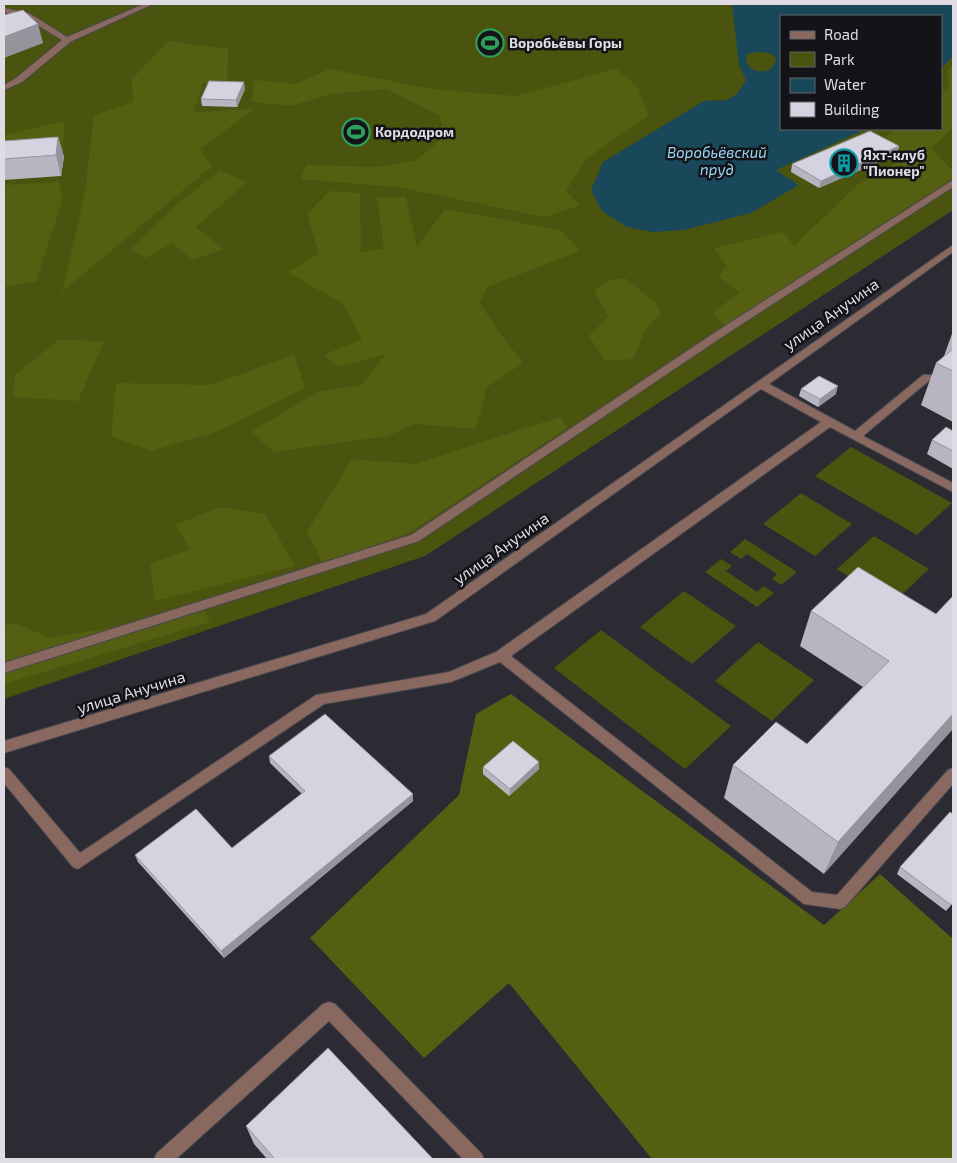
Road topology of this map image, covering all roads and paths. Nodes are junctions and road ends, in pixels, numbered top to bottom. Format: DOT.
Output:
graph roads {
  1 [pos="149,4"];
  2 [pos="4,10"];
  3 [pos="67,40"];
  4 [pos="4,88"];
  5 [pos="953,183"];
  6 [pos="953,248"];
  7 [pos="927,377"];
  8 [pos="761,384"];
  9 [pos="829,422"];
  10 [pos="856,436"];
  11 [pos="953,488"];
  12 [pos="501,656"];
  13 [pos="4,668"];
  14 [pos="4,747"];
  15 [pos="4,773"];
  16 [pos="953,774"];
  17 [pos="163,1159"];
  18 [pos="475,1159"];
  1 -- 3 [label="street"];
  2 -- 3 [label="street"];
  3 -- 4 [label="street"];
  5 -- 13 [label="street"];
  6 -- 8 [label="street, улица Анучина"];
  7 -- 10 [label="street"];
  8 -- 9 [label="street"];
  8 -- 14 [label="street, улица Анучина"];
  9 -- 10 [label="street"];
  9 -- 12 [label="street"];
  10 -- 11 [label="street"];
  12 -- 15 [label="street"];
  12 -- 16 [label="street"];
  17 -- 18 [label="street"];
}
